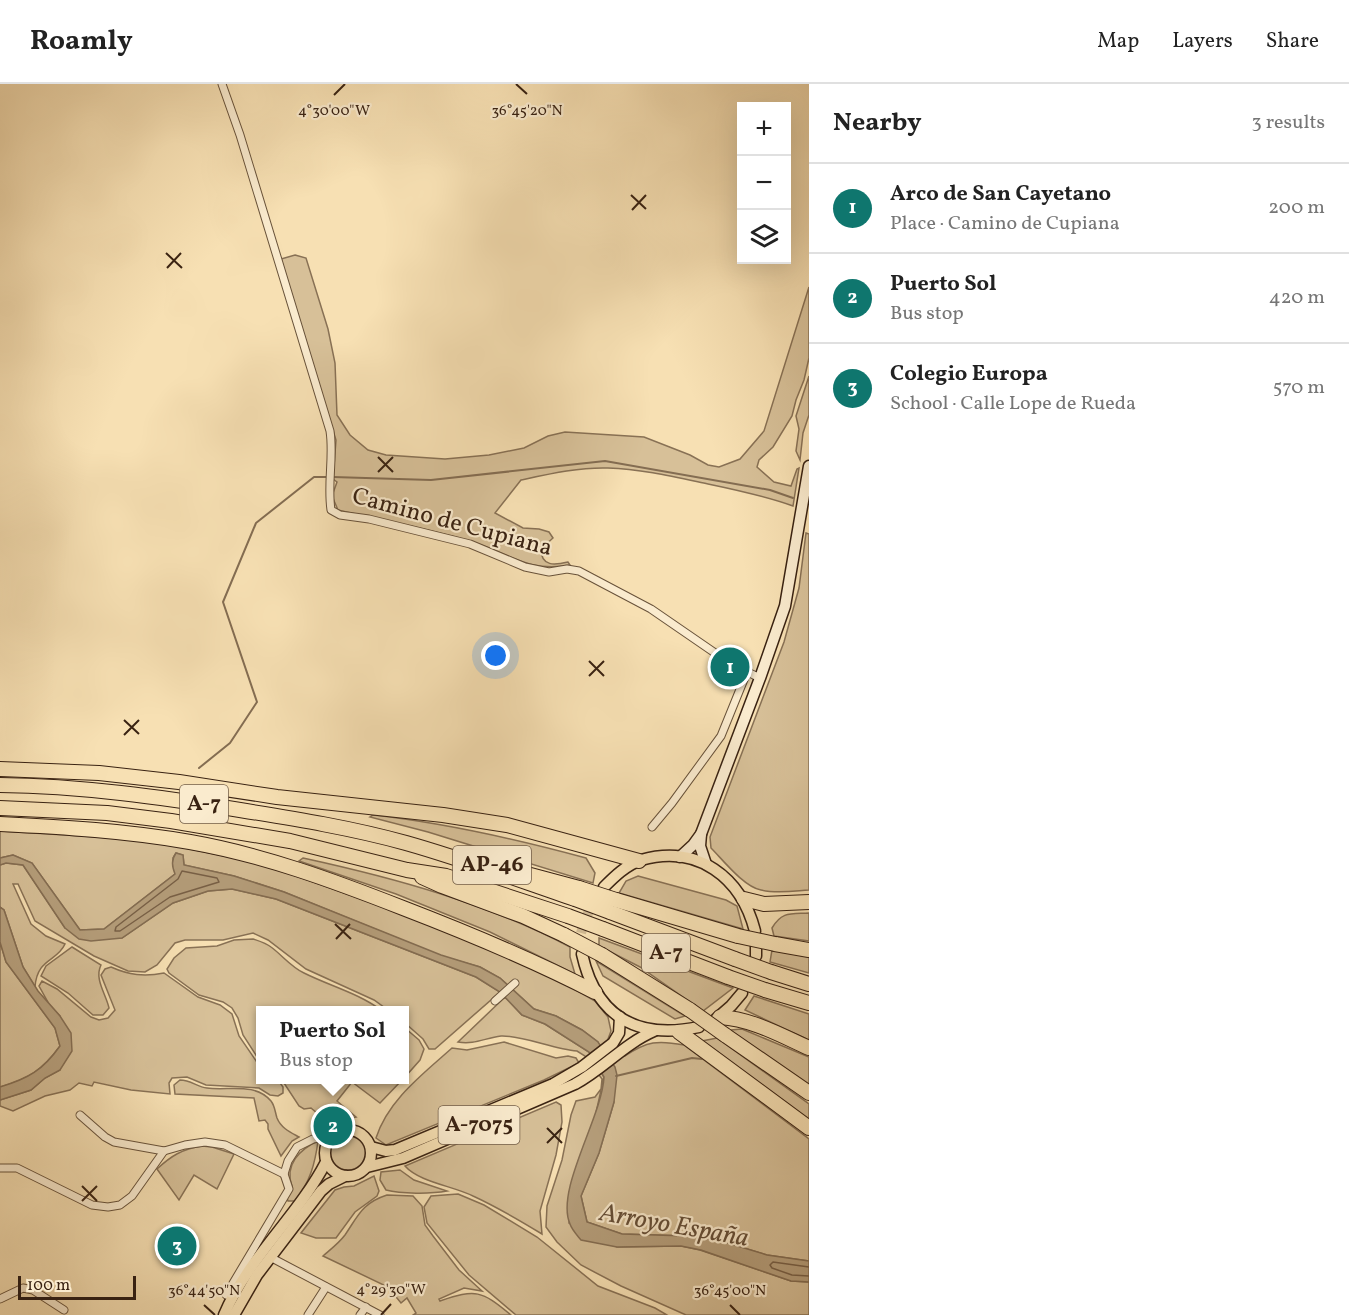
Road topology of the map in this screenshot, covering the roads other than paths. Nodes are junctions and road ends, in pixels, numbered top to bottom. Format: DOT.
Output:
graph roads {
  1 [pos="222,84"];
  2 [pos="809,466"];
  3 [pos="747,672"];
  4 [pos="760,678"];
  5 [pos="0,769"];
  6 [pos="0,785"];
  7 [pos="0,808"];
  8 [pos="0,824"];
  9 [pos="652,827"];
  10 [pos="701,834"];
  11 [pos="680,857"];
  12 [pos="639,861"];
  13 [pos="706,864"];
  14 [pos="407,870"];
  15 [pos="604,887"];
  16 [pos="744,899"];
  17 [pos="809,902"];
  18 [pos="613,906"];
  19 [pos="755,931"];
  20 [pos="809,950"];
  21 [pos="582,954"];
  22 [pos="515,983"];
  23 [pos="809,984"];
  24 [pos="595,992"];
  25 [pos="742,993"];
  26 [pos="495,1001"];
  27 [pos="809,1003"];
  28 [pos="620,1017"];
  29 [pos="718,1018"];
  30 [pos="699,1028"];
  31 [pos="654,1031"];
  32 [pos="679,1032"];
  33 [pos="616,1047"];
  34 [pos="809,1048"];
  35 [pos="586,1072"];
  36 [pos="809,1093"];
  37 [pos="80,1115"];
  38 [pos="809,1128"];
  39 [pos="332,1136"];
  40 [pos="371,1147"];
  41 [pos="164,1151"];
  42 [pos="326,1162"];
  43 [pos="367,1167"];
  44 [pos="0,1168"];
  45 [pos="284,1174"];
  46 [pos="345,1176"];
  47 [pos="270,1257"];
  48 [pos="326,1287"];
  49 [pos="226,1295"];
  50 [pos="0,1299"];
  51 [pos="366,1307"];
  52 [pos="64,1310"];
  53 [pos="216,1315"];
  54 [pos="224,1315"];
  55 [pos="234,1315"];
  56 [pos="308,1315"];
  57 [pos="360,1315"];
  58 [pos="380,1315"];
  1 -- 3 [label="street, Camino de Cupiana"];
  2 -- 4 [label="main road"];
  3 -- 4 [label="street, Camino de Cupiana"];
  3 -- 9 [label="street"];
  4 -- 10 [label="main road"];
  5 -- 12 [label="highway"];
  6 -- 18 [label="highway, A-7, bridge"];
  7 -- 14 [label="highway, A-7"];
  8 -- 24 [label="highway"];
  10 -- 11 [label="main road"];
  10 -- 13 [label="main road"];
  11 -- 12 [label="main road"];
  11 -- 13 [label="main road"];
  12 -- 15 [label="main road"];
  13 -- 16 [label="main road"];
  14 -- 27 [label="highway, A-7, bridge"];
  14 -- 36 [label="highway, AP-46, bridge"];
  16 -- 17 [label="highway"];
  16 -- 19 [label="main road"];
  18 -- 20 [label="highway, bridge"];
  18 -- 23 [label="highway, A-7, bridge"];
  21 -- 24 [label="main road"];
  22 -- 26 [label="street"];
  24 -- 28 [label="main road"];
  25 -- 29 [label="main road"];
  28 -- 31 [label="main road"];
  28 -- 33 [label="main road"];
  29 -- 34 [label="highway"];
  30 -- 32 [label="main road"];
  31 -- 32 [label="main road"];
  31 -- 33 [label="main road, A-7075"];
  32 -- 38 [label="highway"];
  33 -- 35 [label="main road, A-7075"];
  35 -- 40 [label="main road, A-7075"];
  35 -- 43 [label="main road, A-7075"];
  37 -- 41 [label="street"];
  39 -- 40 [label="main road"];
  39 -- 42 [label="main road"];
  39 -- 45 [label="street"];
  40 -- 43 [label="main road"];
  41 -- 44 [label="street"];
  41 -- 45 [label="street"];
  42 -- 46 [label="main road"];
  42 -- 54 [label="main road"];
  43 -- 46 [label="main road, A-7075"];
  45 -- 49 [label="street"];
  46 -- 47 [label="main road, A-7075"];
  47 -- 48 [label="street"];
  47 -- 55 [label="main road, A-7075"];
  48 -- 51 [label="street"];
  48 -- 56 [label="street"];
  49 -- 53 [label="main road"];
  50 -- 52 [label="street"];
  51 -- 57 [label="street"];
  51 -- 58 [label="street"];
}
